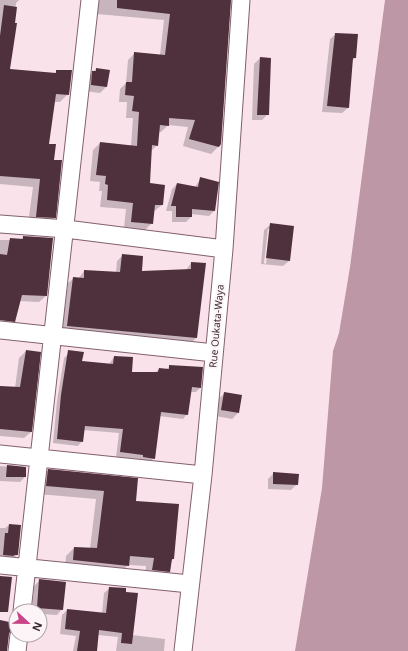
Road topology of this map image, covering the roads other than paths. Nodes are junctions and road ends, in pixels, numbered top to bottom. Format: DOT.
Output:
graph roads {
  1 [pos="90,0"];
  2 [pos="241,0"];
  3 [pos="0,224"];
  4 [pos="66,230"];
  5 [pos="224,249"];
  6 [pos="0,330"];
  7 [pos="53,336"];
  8 [pos="214,353"];
  9 [pos="0,454"];
  10 [pos="39,458"];
  11 [pos="203,475"];
  12 [pos="0,565"];
  13 [pos="26,568"];
  14 [pos="190,584"];
  15 [pos="23,603"];
  16 [pos="183,651"];
  1 -- 4 [label="street"];
  2 -- 5 [label="street, Rue Oukata-Waya"];
  3 -- 4 [label="street"];
  4 -- 5 [label="street"];
  4 -- 7 [label="street"];
  5 -- 8 [label="street, Rue Oukata-Waya"];
  6 -- 7 [label="street"];
  7 -- 8 [label="street"];
  7 -- 10 [label="street"];
  8 -- 11 [label="street, Rue Oukata-Waya"];
  9 -- 10 [label="street"];
  10 -- 11 [label="street"];
  10 -- 13 [label="street"];
  11 -- 14 [label="street, Rue Oukata-Waya"];
  12 -- 13 [label="street"];
  13 -- 14 [label="street"];
  13 -- 15 [label="street"];
  14 -- 16 [label="street, Rue Oukata-Waya"];
}
